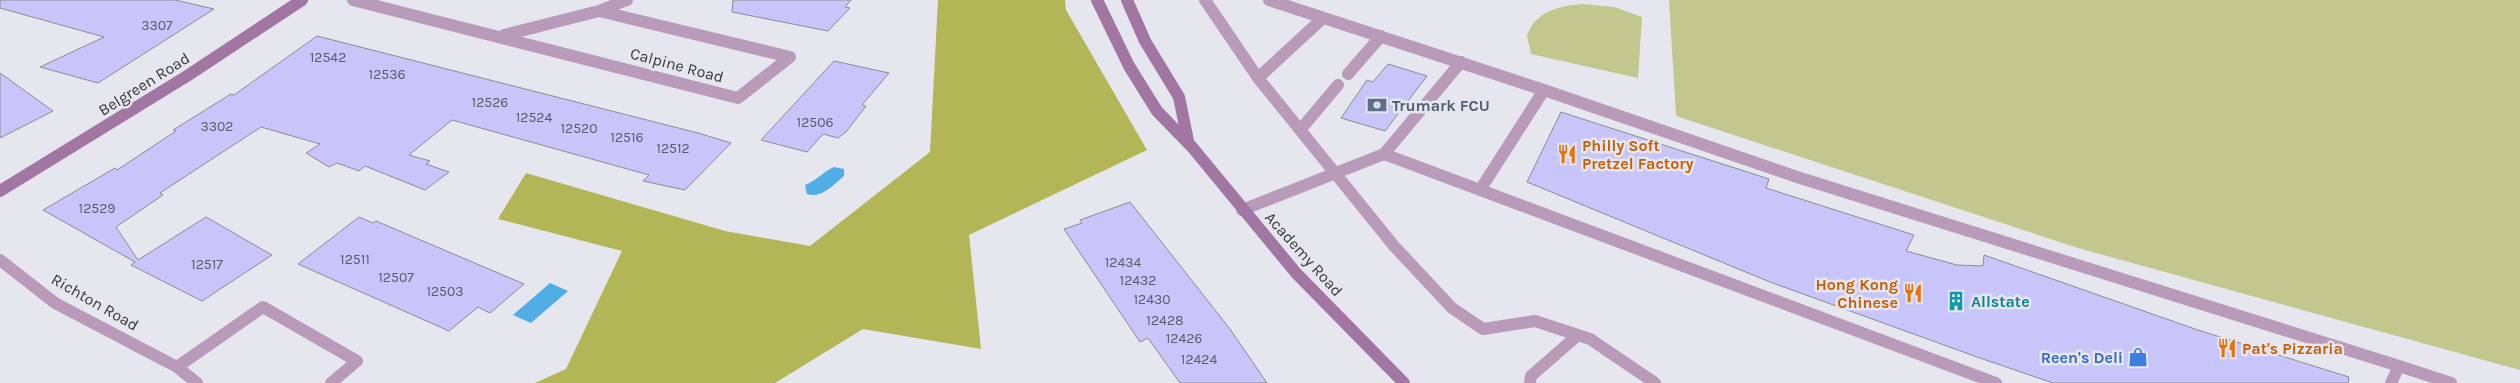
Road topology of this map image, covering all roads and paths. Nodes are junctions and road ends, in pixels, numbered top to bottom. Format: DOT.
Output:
graph roads {
  1 [pos="302,0"];
  2 [pos="353,0"];
  3 [pos="627,0"];
  4 [pos="1097,0"];
  5 [pos="1127,0"];
  6 [pos="1205,0"];
  7 [pos="1269,0"];
  8 [pos="599,11"];
  9 [pos="1323,18"];
  10 [pos="502,36"];
  11 [pos="1381,36"];
  12 [pos="1461,62"];
  13 [pos="1348,74"];
  14 [pos="1258,78"];
  15 [pos="1338,86"];
  16 [pos="1544,90"];
  17 [pos="1301,129"];
  18 [pos="1188,141"];
  19 [pos="1384,154"];
  20 [pos="1337,173"];
  21 [pos="1480,190"];
  22 [pos="0,191"];
  23 [pos="1242,210"];
  24 [pos="0,260"];
  25 [pos="1578,335"];
  26 [pos="2399,366"];
  27 [pos="177,367"];
  28 [pos="197,383"];
  29 [pos="331,383"];
  30 [pos="1404,383"];
  31 [pos="1530,383"];
  32 [pos="1656,383"];
  33 [pos="1996,383"];
  34 [pos="2391,383"];
  35 [pos="2450,383"];
  1 -- 22 [label="main road, Belgreen Road"];
  2 -- 10 [label="street, Calpine Road"];
  3 -- 8 [label="street"];
  4 -- 18 [label="main road, Academy Road"];
  5 -- 18 [label="main road, Academy Road"];
  6 -- 14 [label="street"];
  7 -- 9 [label="street"];
  8 -- 10 [label="street"];
  8 -- 10 [label="street, Calpine Road"];
  9 -- 11 [label="street"];
  9 -- 14 [label="street"];
  11 -- 12 [label="street"];
  11 -- 13 [label="street"];
  12 -- 16 [label="street"];
  12 -- 19 [label="street"];
  14 -- 17 [label="street"];
  15 -- 17 [label="street"];
  16 -- 21 [label="street"];
  16 -- 26 [label="street"];
  17 -- 20 [label="street"];
  18 -- 23 [label="main road, Academy Road"];
  19 -- 20 [label="street"];
  19 -- 21 [label="street"];
  20 -- 23 [label="street"];
  20 -- 25 [label="street"];
  21 -- 33 [label="street"];
  23 -- 30 [label="main road, Academy Road"];
  24 -- 27 [label="street, Richton Road"];
  25 -- 31 [label="street"];
  25 -- 32 [label="street"];
  26 -- 34 [label="street"];
  26 -- 35 [label="street"];
  27 -- 28 [label="street, Richton Road"];
  27 -- 29 [label="street"];
}
